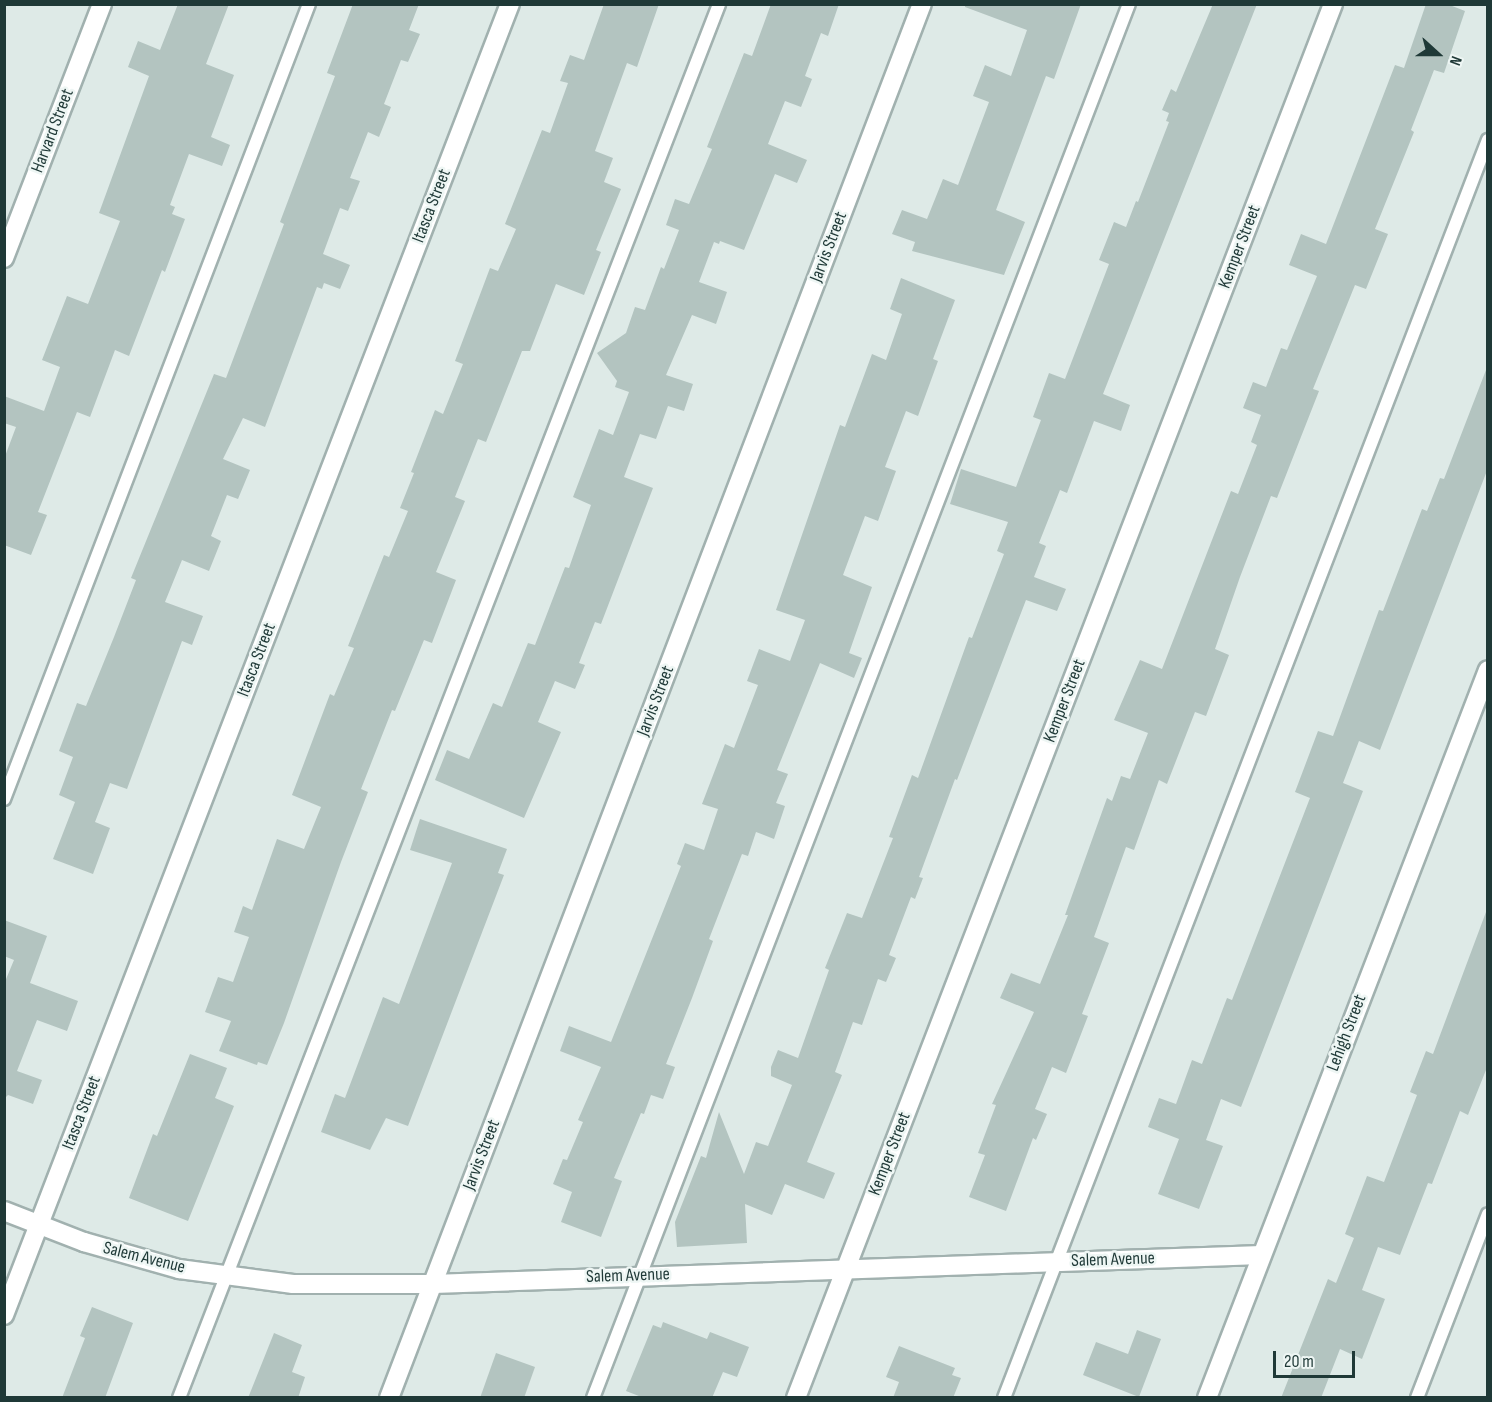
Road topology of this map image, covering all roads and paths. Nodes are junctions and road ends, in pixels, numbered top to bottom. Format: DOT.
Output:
graph roads {
  1 [pos="102,4"];
  2 [pos="309,4"];
  3 [pos="510,4"];
  4 [pos="719,4"];
  5 [pos="922,4"];
  6 [pos="1129,4"];
  7 [pos="1333,4"];
  8 [pos="1488,140"];
  9 [pos="4,258"];
  10 [pos="1488,670"];
  11 [pos="4,799"];
  12 [pos="4,1211"];
  13 [pos="1488,1214"];
  14 [pos="39,1224"];
  15 [pos="1261,1255"];
  16 [pos="1056,1261"];
  17 [pos="846,1268"];
  18 [pos="225,1275"];
  19 [pos="640,1276"];
  20 [pos="433,1284"];
  21 [pos="4,1315"];
  22 [pos="179,1398"];
  23 [pos="389,1398"];
  24 [pos="593,1398"];
  25 [pos="796,1398"];
  26 [pos="1004,1398"];
  27 [pos="1207,1398"];
  28 [pos="1417,1398"];
  1 -- 9 [label="street, Harvard Street"];
  2 -- 11 [label="lane"];
  3 -- 14 [label="street, Itasca Street"];
  4 -- 18 [label="lane"];
  5 -- 20 [label="street, Jarvis Street"];
  6 -- 19 [label="lane"];
  7 -- 17 [label="street, Kemper Street"];
  8 -- 16 [label="lane"];
  10 -- 15 [label="street, Lehigh Street"];
  12 -- 14 [label="street, Salem Avenue"];
  13 -- 28 [label="lane"];
  14 -- 18 [label="street, Salem Avenue"];
  14 -- 21 [label="street, Itasca Street"];
  15 -- 16 [label="street, Salem Avenue"];
  15 -- 27 [label="street, Lehigh Street"];
  16 -- 17 [label="street, Salem Avenue"];
  16 -- 26 [label="lane"];
  17 -- 19 [label="street, Salem Avenue"];
  17 -- 25 [label="street, Kemper Street"];
  18 -- 20 [label="street, Salem Avenue"];
  18 -- 22 [label="lane"];
  19 -- 20 [label="street, Salem Avenue"];
  19 -- 24 [label="lane"];
  20 -- 23 [label="street, Jarvis Street"];
}
